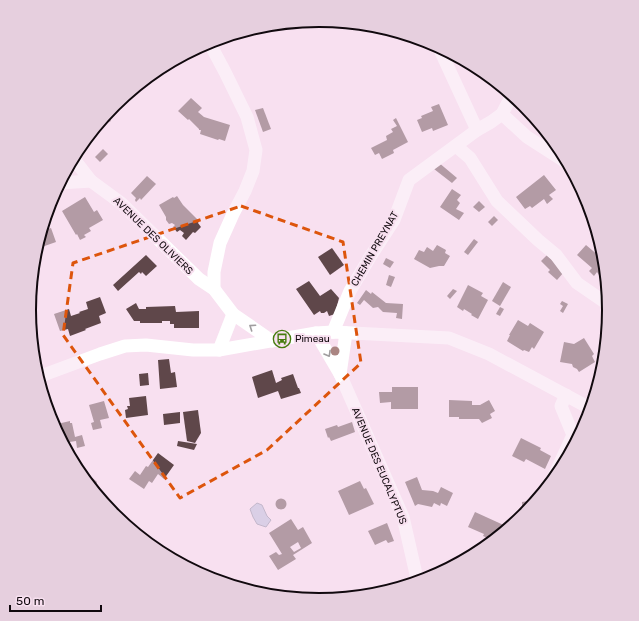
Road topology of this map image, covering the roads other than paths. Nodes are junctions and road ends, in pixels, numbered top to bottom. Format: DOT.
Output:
graph roads {
  1 [pos="212,48"];
  2 [pos="442,55"];
  3 [pos="509,100"];
  4 [pos="502,114"];
  5 [pos="477,130"];
  6 [pos="456,146"];
  7 [pos="557,156"];
  8 [pos="77,163"];
  9 [pos="91,180"];
  10 [pos="67,182"];
  11 [pos="214,289"];
  12 [pos="602,300"];
  13 [pos="233,314"];
  14 [pos="339,332"];
  15 [pos="316,333"];
  16 [pos="272,341"];
  17 [pos="219,350"];
  18 [pos="340,374"];
  19 [pos="43,375"];
  20 [pos="566,396"];
  21 [pos="586,407"];
  22 [pos="564,453"];
  23 [pos="417,577"];
  1 -- 11 [label="street"];
  2 -- 5 [label="street"];
  3 -- 4 [label="street, CHEMIN PREYNAT"];
  4 -- 5 [label="street, CHEMIN PREYNAT"];
  4 -- 7 [label="street"];
  5 -- 6 [label="street, CHEMIN PREYNAT"];
  6 -- 12 [label="street"];
  6 -- 14 [label="street, CHEMIN PREYNAT"];
  8 -- 9 [label="street, AVENUE DES OLIVIERS"];
  9 -- 10 [label="street"];
  9 -- 11 [label="street, AVENUE DES OLIVIERS"];
  11 -- 13 [label="street, AVENUE DES OLIVIERS"];
  16 -- 13 [label="street, AVENUE DES OLIVIERS, one-way"];
  13 -- 17 [label="street"];
  14 -- 15 [label="street"];
  14 -- 18 [label="street"];
  14 -- 20 [label="street"];
  15 -- 16 [label="street"];
  15 -- 18 [label="street, AVENUE DES EUCALYPTUS, one-way"];
  16 -- 17 [label="street"];
  17 -- 19 [label="street"];
  18 -- 23 [label="street, AVENUE DES EUCALYPTUS"];
  20 -- 21 [label="street"];
  20 -- 22 [label="street"];
}
